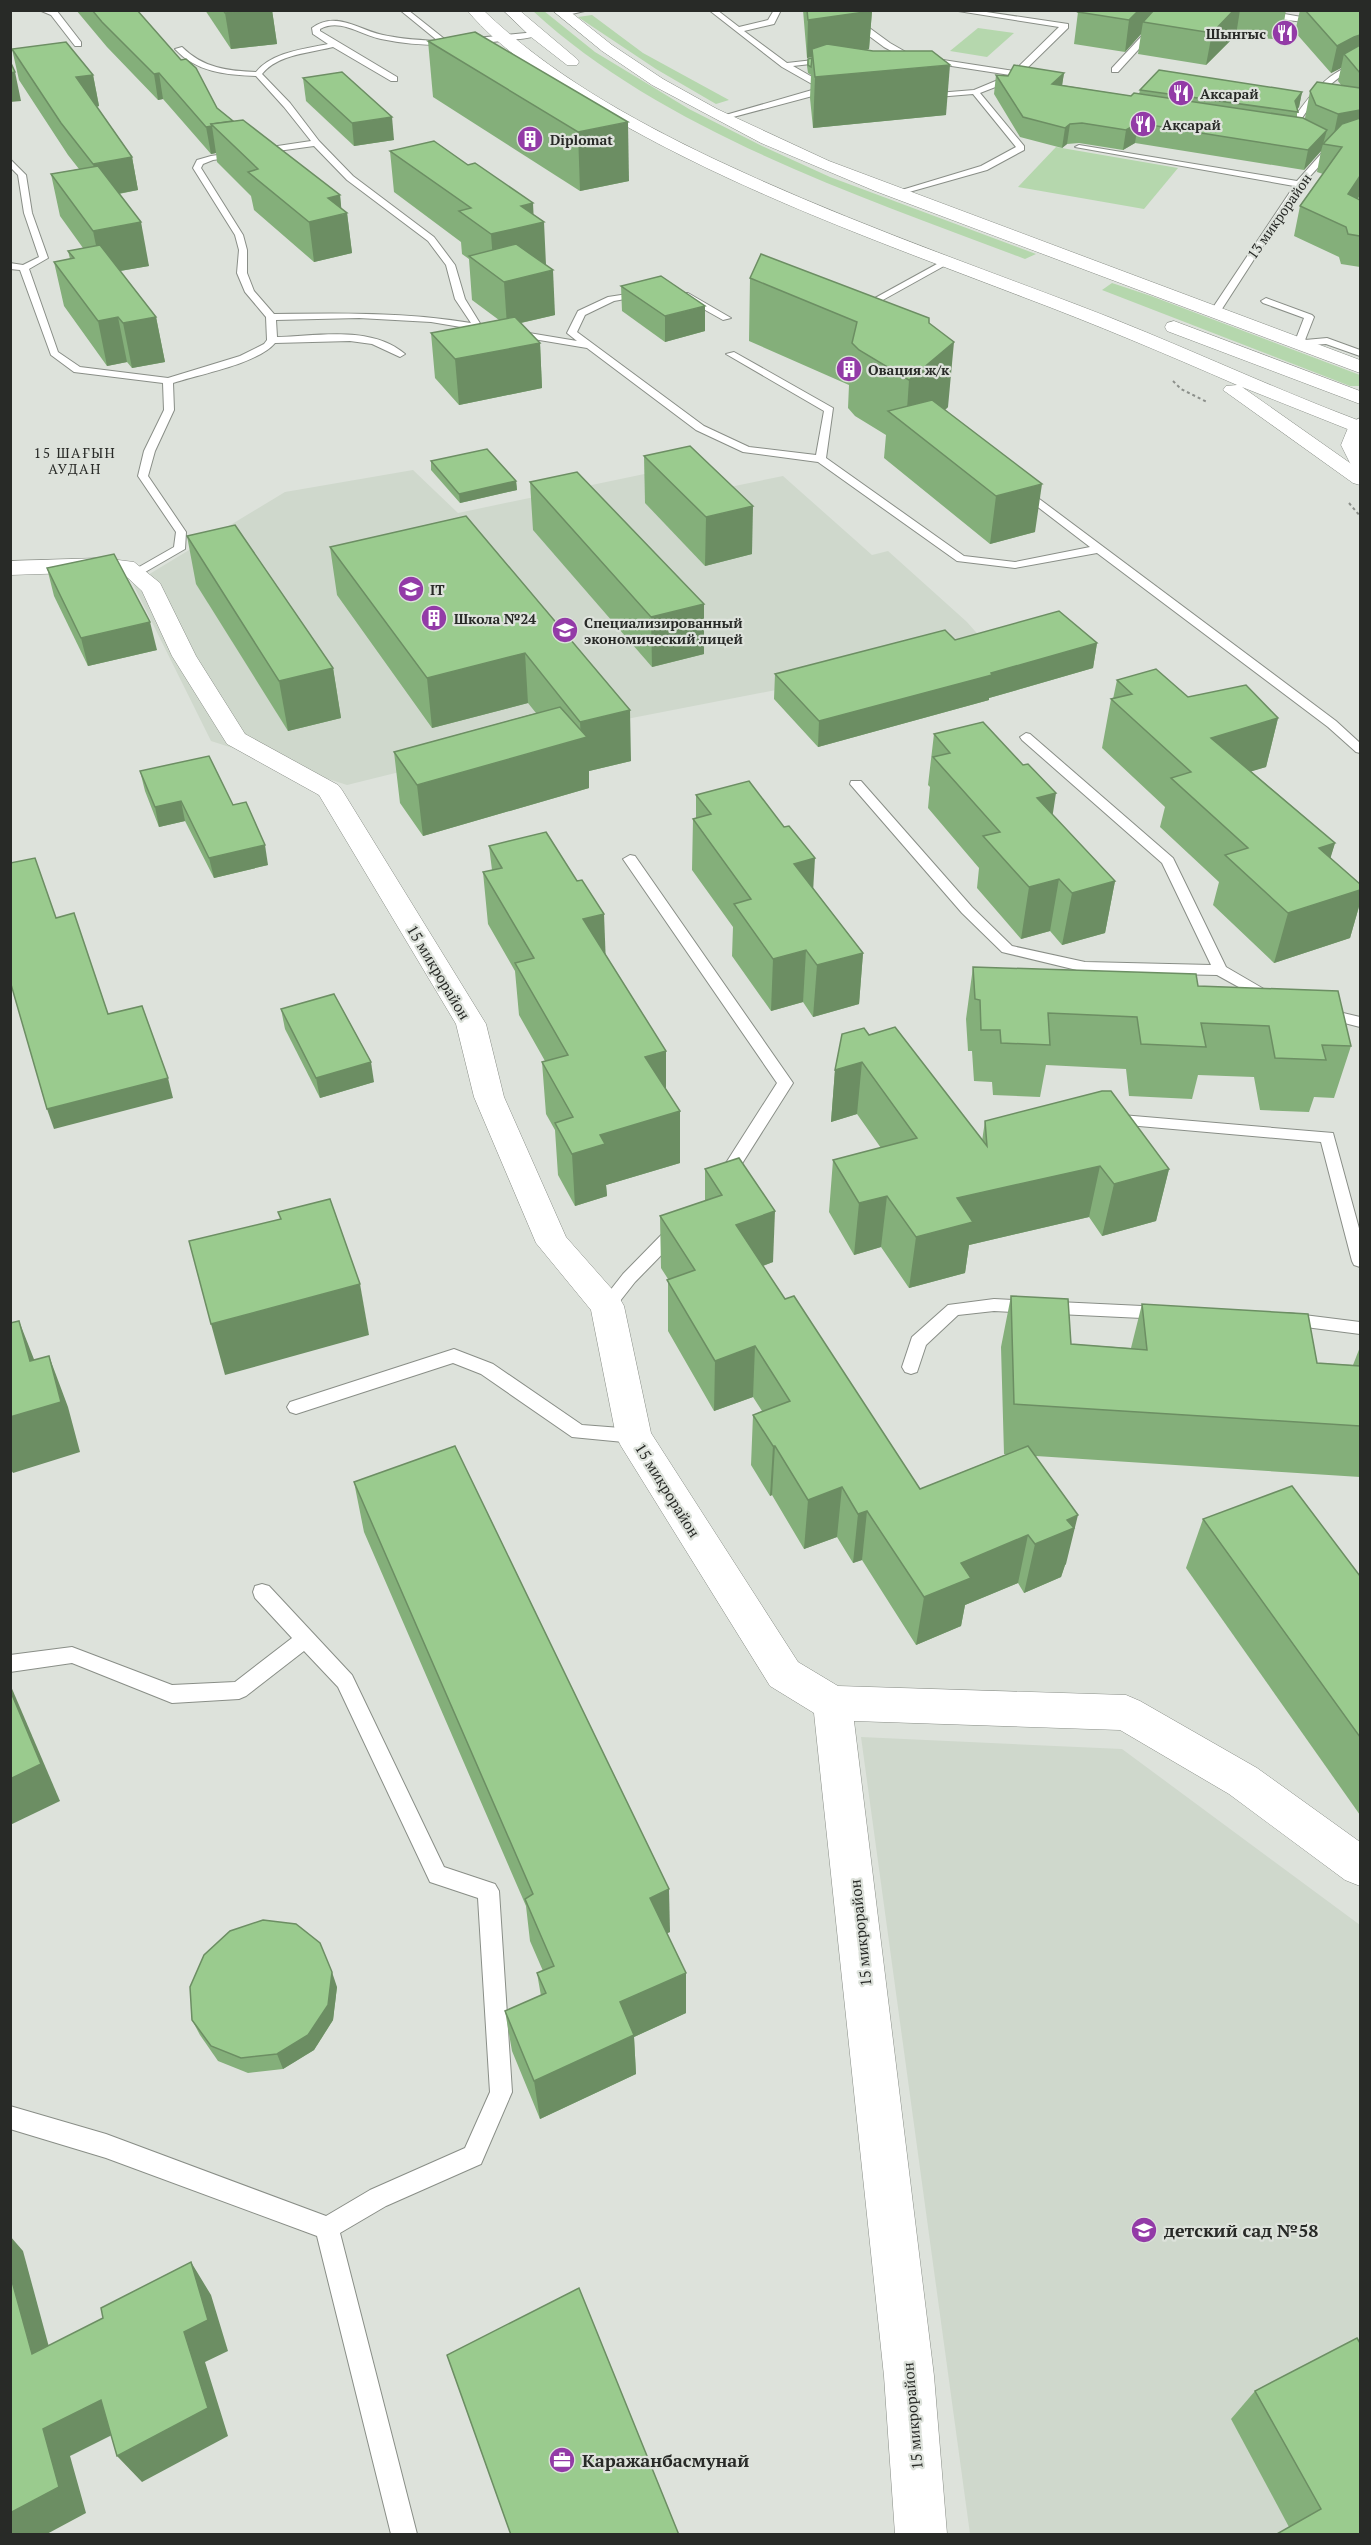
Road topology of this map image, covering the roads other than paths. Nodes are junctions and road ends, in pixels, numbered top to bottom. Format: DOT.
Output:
graph roads {
  1 [pos="42,10"];
  2 [pos="403,10"];
  3 [pos="474,10"];
  4 [pos="510,10"];
  5 [pos="586,10"];
  6 [pos="712,10"];
  7 [pos="778,10"];
  8 [pos="869,10"];
  9 [pos="955,10"];
  10 [pos="1265,10"];
  11 [pos="561,12"];
  12 [pos="1158,24"];
  13 [pos="1332,24"];
  14 [pos="737,30"];
  15 [pos="536,34"];
  16 [pos="503,39"];
  17 [pos="78,44"];
  18 [pos="447,44"];
  19 [pos="334,45"];
  20 [pos="179,49"];
  21 [pos="897,50"];
  22 [pos="886,52"];
  23 [pos="841,58"];
  24 [pos="1360,64"];
  25 [pos="785,65"];
  26 [pos="1115,70"];
  27 [pos="258,74"];
  28 [pos="588,74"];
  29 [pos="1017,74"];
  30 [pos="394,80"];
  31 [pos="825,89"];
  32 [pos="836,91"];
  33 [pos="975,92"];
  34 [pos="914,96"];
  35 [pos="653,115"];
  36 [pos="725,118"];
  37 [pos="1292,132"];
  38 [pos="1303,134"];
  39 [pos="1313,140"];
  40 [pos="1360,141"];
  41 [pos="316,143"];
  42 [pos="1079,147"];
  43 [pos="10,161"];
  44 [pos="798,184"];
  45 [pos="1299,184"];
  46 [pos="898,194"];
  47 [pos="949,261"];
  48 [pos="10,266"];
  49 [pos="24,268"];
  50 [pos="671,287"];
  51 [pos="654,291"];
  52 [pos="1266,301"];
  53 [pos="869,312"];
  54 [pos="1215,312"];
  55 [pos="271,317"];
  56 [pos="726,318"];
  57 [pos="1162,322"];
  58 [pos="478,327"];
  59 [pos="272,340"];
  60 [pos="1299,344"];
  61 [pos="589,346"];
  62 [pos="1163,346"];
  63 [pos="1360,353"];
  64 [pos="400,354"];
  65 [pos="731,354"];
  66 [pos="1360,367"];
  67 [pos="168,381"];
  68 [pos="1360,398"];
  69 [pos="1359,426"];
  70 [pos="820,459"];
  71 [pos="1360,465"];
  72 [pos="1360,479"];
  73 [pos="1013,484"];
  74 [pos="1098,549"];
  75 [pos="10,567"];
  76 [pos="136,573"];
  77 [pos="1026,737"];
  78 [pos="1360,749"];
  79 [pos="856,784"];
  80 [pos="630,859"];
  81 [pos="1220,970"];
  82 [pos="1285,1004"];
  83 [pos="1306,1009"];
  84 [pos="1360,1022"];
  85 [pos="1091,1117"];
  86 [pos="712,1192"];
  87 [pos="687,1218"];
  88 [pos="1360,1261"];
  89 [pos="607,1306"];
  90 [pos="1184,1314"];
  91 [pos="1267,1318"];
  92 [pos="1360,1328"];
  93 [pos="911,1367"];
  94 [pos="296,1407"];
  95 [pos="634,1436"];
  96 [pos="262,1592"];
  97 [pos="305,1639"];
  98 [pos="10,1664"];
  99 [pos="831,1703"];
  100 [pos="1360,1866"];
  101 [pos="10,2116"];
  102 [pos="327,2228"];
  103 [pos="404,2535"];
  104 [pos="921,2535"];
  1 -- 17 [label="lane"];
  2 -- 18 [label="lane"];
  3 -- 16 [label="street"];
  4 -- 15 [label="street"];
  5 -- 11 [label="lane"];
  6 -- 14 [label="lane"];
  7 -- 14 [label="lane"];
  8 -- 21 [label="lane"];
  9 -- 29 [label="lane"];
  10 -- 13 [label="lane"];
  11 -- 36 [label="street"];
  12 -- 26 [label="lane"];
  14 -- 25 [label="lane"];
  15 -- 16 [label="lane"];
  15 -- 28 [label="street"];
  16 -- 18 [label="lane"];
  16 -- 47 [label="street"];
  18 -- 19 [label="lane"];
  19 -- 27 [label="lane"];
  19 -- 30 [label="lane"];
  20 -- 27 [label="lane"];
  21 -- 22 [label="lane"];
  21 -- 29 [label="lane"];
  23 -- 25 [label="lane"];
  24 -- 38 [label="lane"];
  25 -- 31 [label="lane"];
  27 -- 41 [label="lane"];
  29 -- 33 [label="lane"];
  31 -- 32 [label="lane"];
  31 -- 36 [label="lane"];
  33 -- 34 [label="lane"];
  33 -- 46 [label="lane"];
  35 -- 44 [label="street"];
  36 -- 46 [label="street"];
  37 -- 38 [label="lane"];
  38 -- 39 [label="lane"];
  40 -- 45 [label="lane, 13 микрорайон"];
  41 -- 55 [label="lane"];
  41 -- 58 [label="lane"];
  42 -- 45 [label="lane"];
  43 -- 49 [label="lane"];
  45 -- 54 [label="lane, 13 микрорайон"];
  46 -- 54 [label="street"];
  47 -- 53 [label="lane"];
  47 -- 62 [label="street"];
  48 -- 49 [label="lane"];
  49 -- 67 [label="lane"];
  50 -- 56 [label="lane"];
  51 -- 61 [label="lane"];
  52 -- 60 [label="lane"];
  54 -- 60 [label="street"];
  55 -- 58 [label="lane"];
  55 -- 59 [label="lane"];
  57 -- 68 [label="street"];
  58 -- 61 [label="lane"];
  59 -- 64 [label="lane"];
  59 -- 67 [label="lane"];
  60 -- 63 [label="lane"];
  60 -- 66 [label="street"];
  61 -- 70 [label="lane"];
  62 -- 69 [label="street"];
  62 -- 72 [label="street"];
  65 -- 70 [label="lane"];
  67 -- 76 [label="lane"];
  69 -- 71 [label="street"];
  70 -- 74 [label="lane"];
  73 -- 74 [label="lane"];
  74 -- 78 [label="lane"];
  75 -- 76 [label="street"];
  76 -- 89 [label="street, 15 микрорайон"];
  77 -- 81 [label="lane"];
  79 -- 81 [label="lane"];
  80 -- 86 [label="lane"];
  81 -- 82 [label="lane"];
  83 -- 84 [label="lane"];
  85 -- 88 [label="lane"];
  87 -- 89 [label="lane"];
  89 -- 95 [label="street, 15 микрорайон"];
  90 -- 93 [label="lane"];
  91 -- 92 [label="lane"];
  94 -- 95 [label="lane"];
  95 -- 99 [label="street, 15 микрорайон"];
  96 -- 97 [label="lane"];
  97 -- 98 [label="lane"];
  97 -- 102 [label="lane"];
  99 -- 100 [label="street"];
  99 -- 104 [label="street, 15 микрорайон"];
  101 -- 102 [label="lane"];
  102 -- 103 [label="lane"];
}
